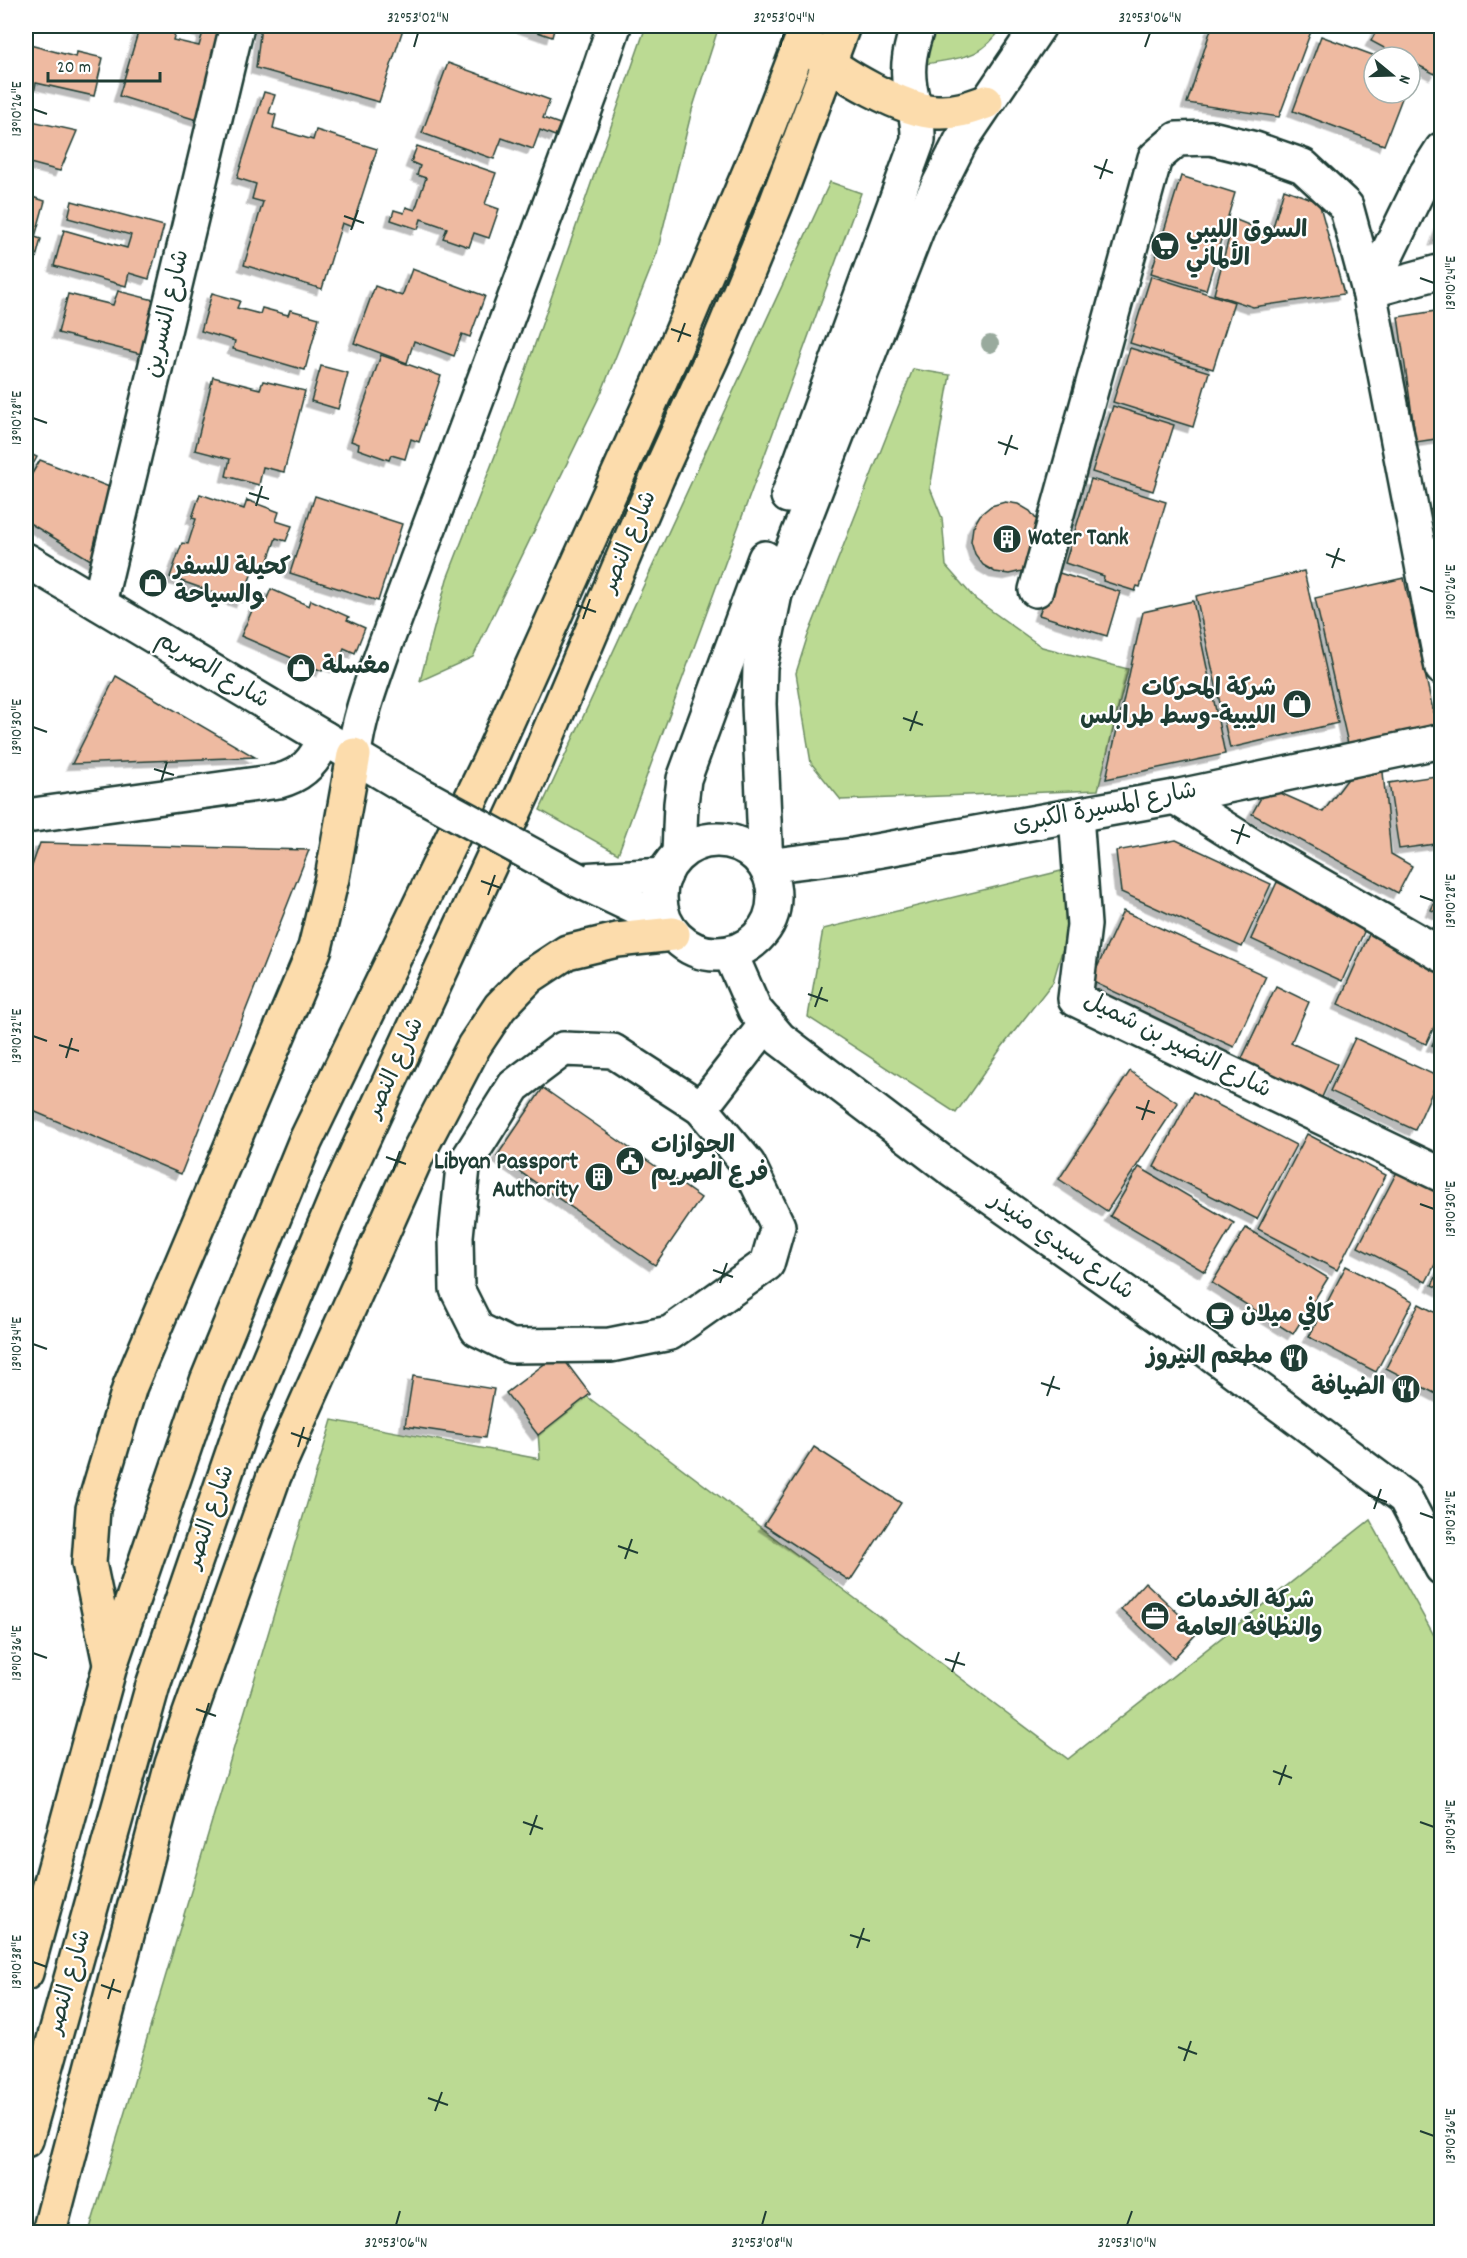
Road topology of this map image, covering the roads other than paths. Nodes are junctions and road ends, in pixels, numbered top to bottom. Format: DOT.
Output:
graph roads {
  1 [pos="237,26"];
  2 [pos="614,26"];
  3 [pos="843,26"];
  4 [pos="918,26"];
  5 [pos="1050,26"];
  6 [pos="806,30"];
  7 [pos="1030,38"];
  8 [pos="829,64"];
  9 [pos="986,102"];
  10 [pos="916,108"];
  11 [pos="1442,149"];
  12 [pos="1442,271"];
  13 [pos="1369,291"];
  14 [pos="26,560"];
  15 [pos="1036,590"];
  16 [pos="99,603"];
  17 [pos="1442,668"];
  18 [pos="324,738"];
  19 [pos="1442,741"];
  20 [pos="354,755"];
  21 [pos="1175,796"];
  22 [pos="1076,815"];
  23 [pos="26,816"];
  24 [pos="672,864"];
  25 [pos="766,866"];
  26 [pos="578,880"];
  27 [pos="669,927"];
  28 [pos="730,953"];
  29 [pos="1442,955"];
  30 [pos="767,1023"];
  31 [pos="701,1108"];
  32 [pos="1442,1175"];
  33 [pos="1429,1517"];
  34 [pos="1442,1568"];
  35 [pos="110,1666"];
  36 [pos="26,1973"];
  37 [pos="26,2140"];
  38 [pos="49,2232"];
  1 -- 16 [label="street, شارع النسرين"];
  2 -- 20 [label="street"];
  3 -- 8 [label="highway, شارع النصر"];
  4 -- 10 [label="street"];
  5 -- 7 [label="street"];
  6 -- 8 [label="highway"];
  6 -- 35 [label="highway, شارع النصر"];
  7 -- 9 [label="street"];
  8 -- 10 [label="highway"];
  8 -- 37 [label="highway, شارع النصر"];
  9 -- 10 [label="highway"];
  9 -- 25 [label="street"];
  10 -- 24 [label="street"];
  11 -- 13 [label="street"];
  12 -- 13 [label="street"];
  13 -- 15 [label="street"];
  13 -- 17 [label="street"];
  14 -- 16 [label="street, شارع الصريم"];
  16 -- 18 [label="street, شارع الصريم"];
  18 -- 20 [label="street, شارع الصريم"];
  18 -- 23 [label="street"];
  19 -- 21 [label="street, شارع المسيرة الكبرى"];
  20 -- 26 [label="street, شارع الصريم, bridge"];
  20 -- 35 [label="highway"];
  21 -- 22 [label="street, شارع المسيرة الكبرى"];
  21 -- 29 [label="street"];
  22 -- 25 [label="street, شارع المسيرة الكبرى"];
  22 -- 32 [label="street, شارع النضير بن شميل"];
  24 -- 25 [label="street"];
  24 -- 26 [label="street"];
  24 -- 27 [label="street"];
  25 -- 28 [label="street"];
  26 -- 27 [label="street, شارع الصريم"];
  27 -- 28 [label="street"];
  27 -- 38 [label="highway"];
  28 -- 30 [label="street, شارع سيدي منيذر"];
  30 -- 31 [label="street"];
  30 -- 33 [label="street, شارع سيدي منيذر"];
  31 -- 31 [label="street"];
  33 -- 34 [label="street, شارع سيدي منيذر"];
  35 -- 36 [label="highway, شارع النصر"];
}
